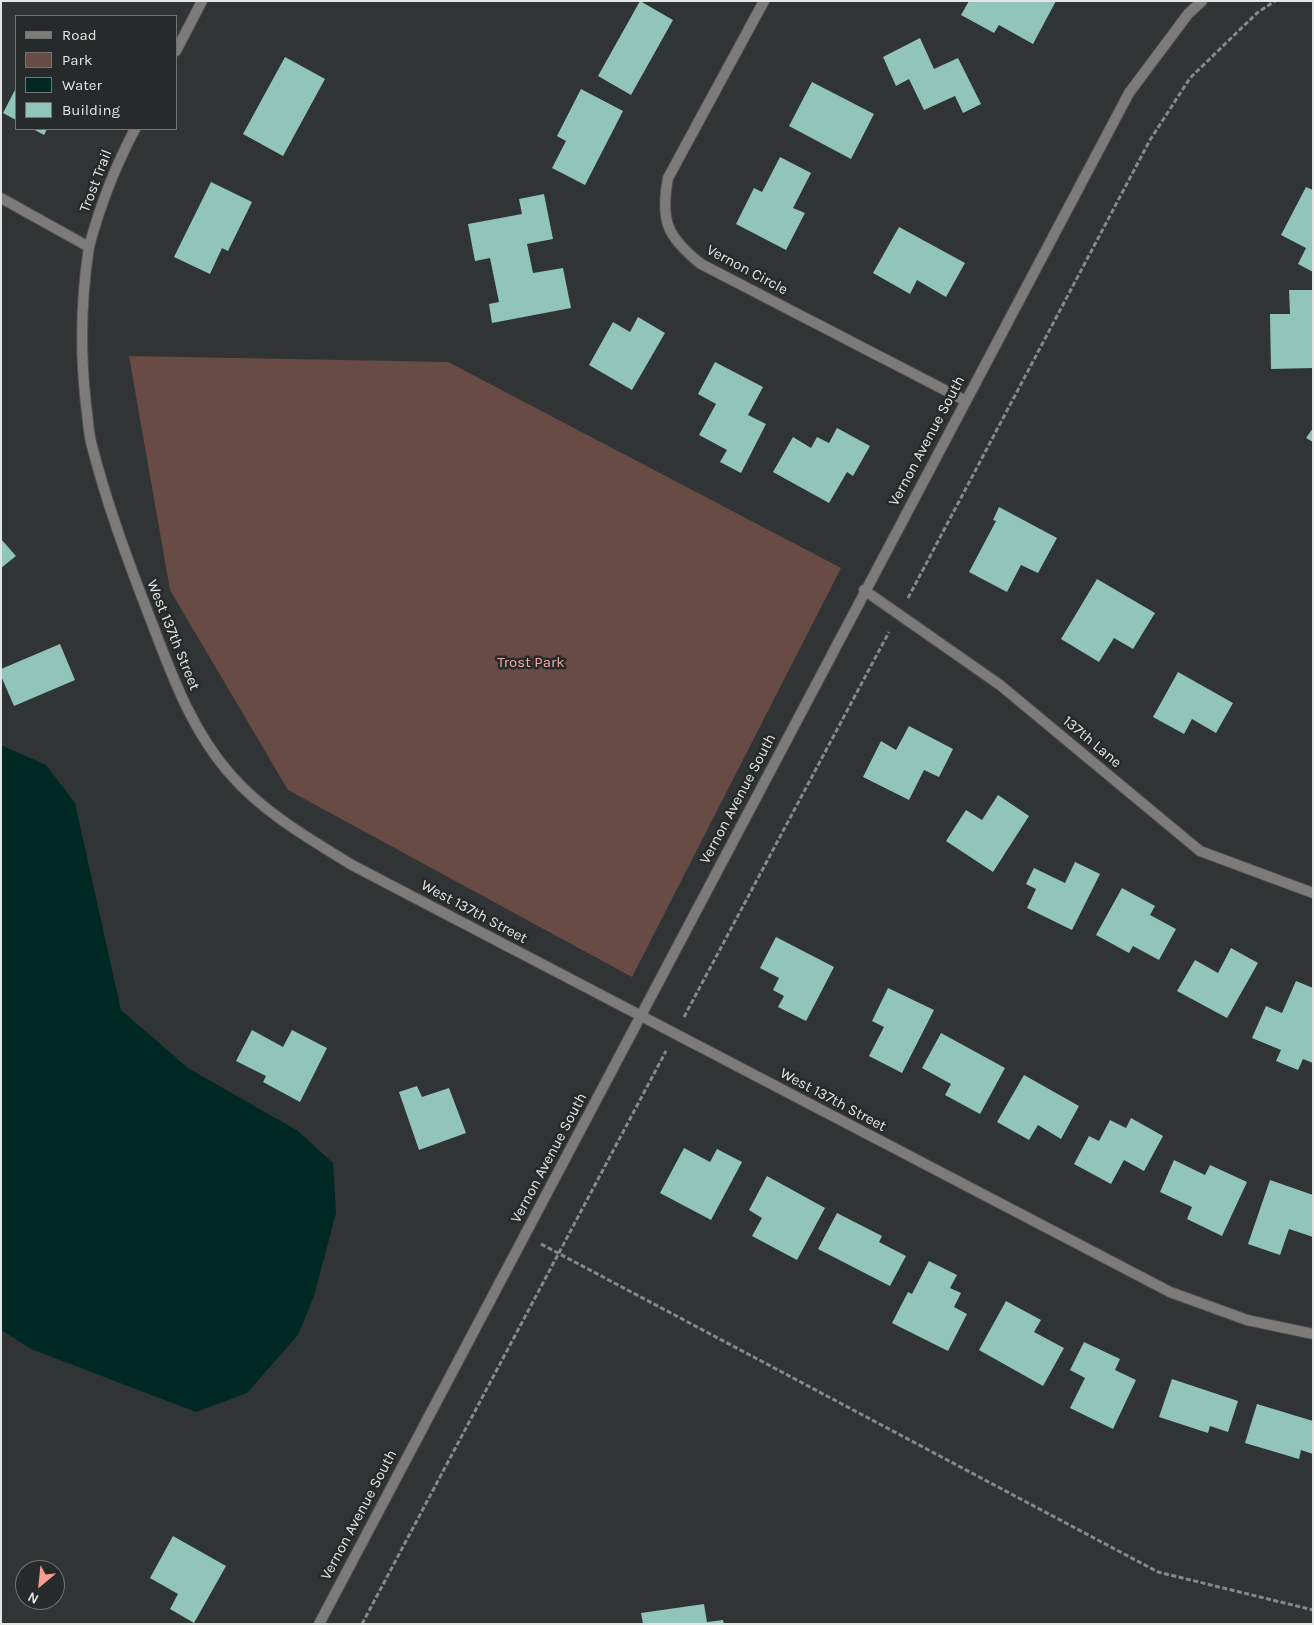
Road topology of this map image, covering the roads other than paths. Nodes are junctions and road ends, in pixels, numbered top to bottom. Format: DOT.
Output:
graph roads {
  1 [pos="202,1"];
  2 [pos="764,1"];
  3 [pos="1202,1"];
  4 [pos="178,47"];
  5 [pos="135,130"];
  6 [pos="1,198"];
  7 [pos="89,247"];
  8 [pos="966,402"];
  9 [pos="864,590"];
  10 [pos="1313,894"];
  11 [pos="641,1017"];
  12 [pos="1313,1334"];
  13 [pos="319,1624"];
  1 -- 4 [label="street"];
  2 -- 8 [label="street, Vernon Circle"];
  3 -- 8 [label="street, Vernon Avenue South"];
  5 -- 7 [label="street, Trost Trail"];
  6 -- 7 [label="street"];
  7 -- 11 [label="street, West 137th Street"];
  8 -- 9 [label="street, Vernon Avenue South"];
  9 -- 10 [label="street, 137th Lane"];
  9 -- 11 [label="street, Vernon Avenue South"];
  11 -- 12 [label="street, West 137th Street"];
  11 -- 13 [label="street, Vernon Avenue South"];
}
